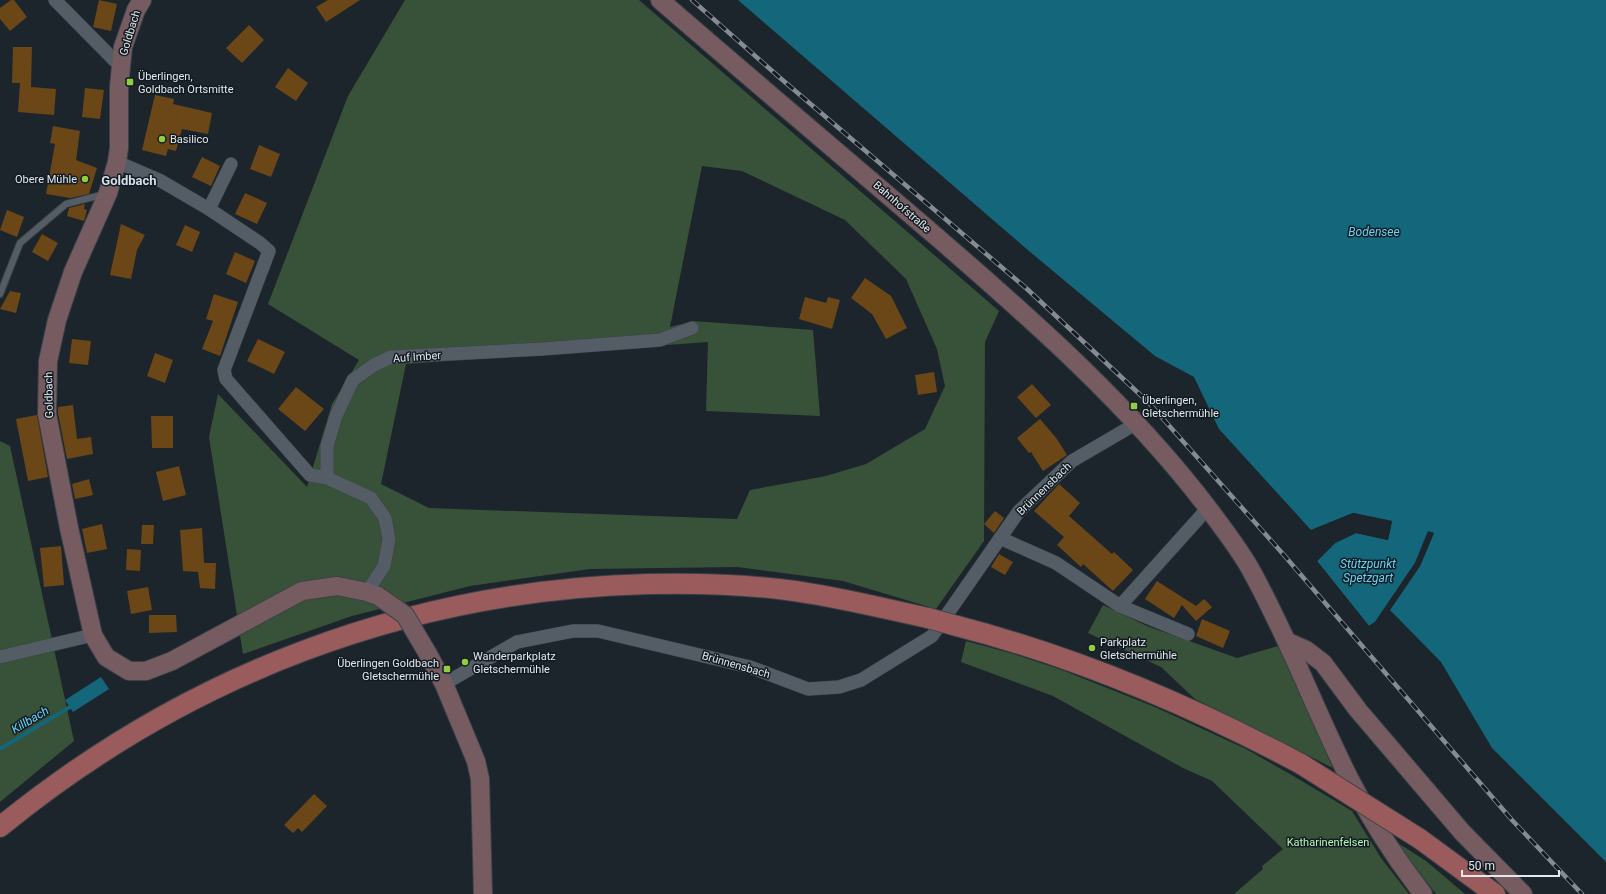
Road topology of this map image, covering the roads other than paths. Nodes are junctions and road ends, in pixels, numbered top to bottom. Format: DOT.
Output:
graph roads {
  1 [pos="55,0"];
  2 [pos="142,0"];
  3 [pos="660,0"];
  4 [pos="121,67"];
  5 [pos="117,162"];
  6 [pos="231,164"];
  7 [pos="108,193"];
  8 [pos="209,209"];
  9 [pos="0,294"];
  10 [pos="692,328"];
  11 [pos="1137,423"];
  12 [pos="327,478"];
  13 [pos="1208,508"];
  14 [pos="1000,538"];
  15 [pos="373,594"];
  16 [pos="1120,606"];
  17 [pos="1188,634"];
  18 [pos="93,635"];
  19 [pos="1288,642"];
  20 [pos="0,657"];
  21 [pos="444,684"];
  22 [pos="0,827"];
  23 [pos="483,894"];
  24 [pos="1423,894"];
  25 [pos="1495,894"];
  26 [pos="1523,894"];
  1 -- 4 [label="street"];
  2 -- 4 [label="street, Goldbach"];
  3 -- 11 [label="street, Bahnhofstraße"];
  4 -- 5 [label="street, Goldbach"];
  5 -- 7 [label="street, Goldbach"];
  5 -- 8 [label="street"];
  6 -- 8 [label="street"];
  7 -- 9 [label="lane"];
  7 -- 18 [label="street, Goldbach"];
  8 -- 12 [label="street"];
  10 -- 12 [label="street, Auf Imber"];
  11 -- 13 [label="street, Bahnhofstraße"];
  11 -- 14 [label="street, Brünnensbach"];
  12 -- 15 [label="street"];
  13 -- 16 [label="street"];
  13 -- 19 [label="street, Bahnhofstraße"];
  14 -- 16 [label="street"];
  14 -- 21 [label="street, Brünnensbach"];
  15 -- 18 [label="street, Goldbach"];
  15 -- 21 [label="street, bridge"];
  16 -- 17 [label="street"];
  18 -- 20 [label="street"];
  19 -- 24 [label="street, Bahnhofstraße"];
  19 -- 26 [label="street"];
  21 -- 23 [label="street"];
  22 -- 25 [label="main road, bridge"];
}
